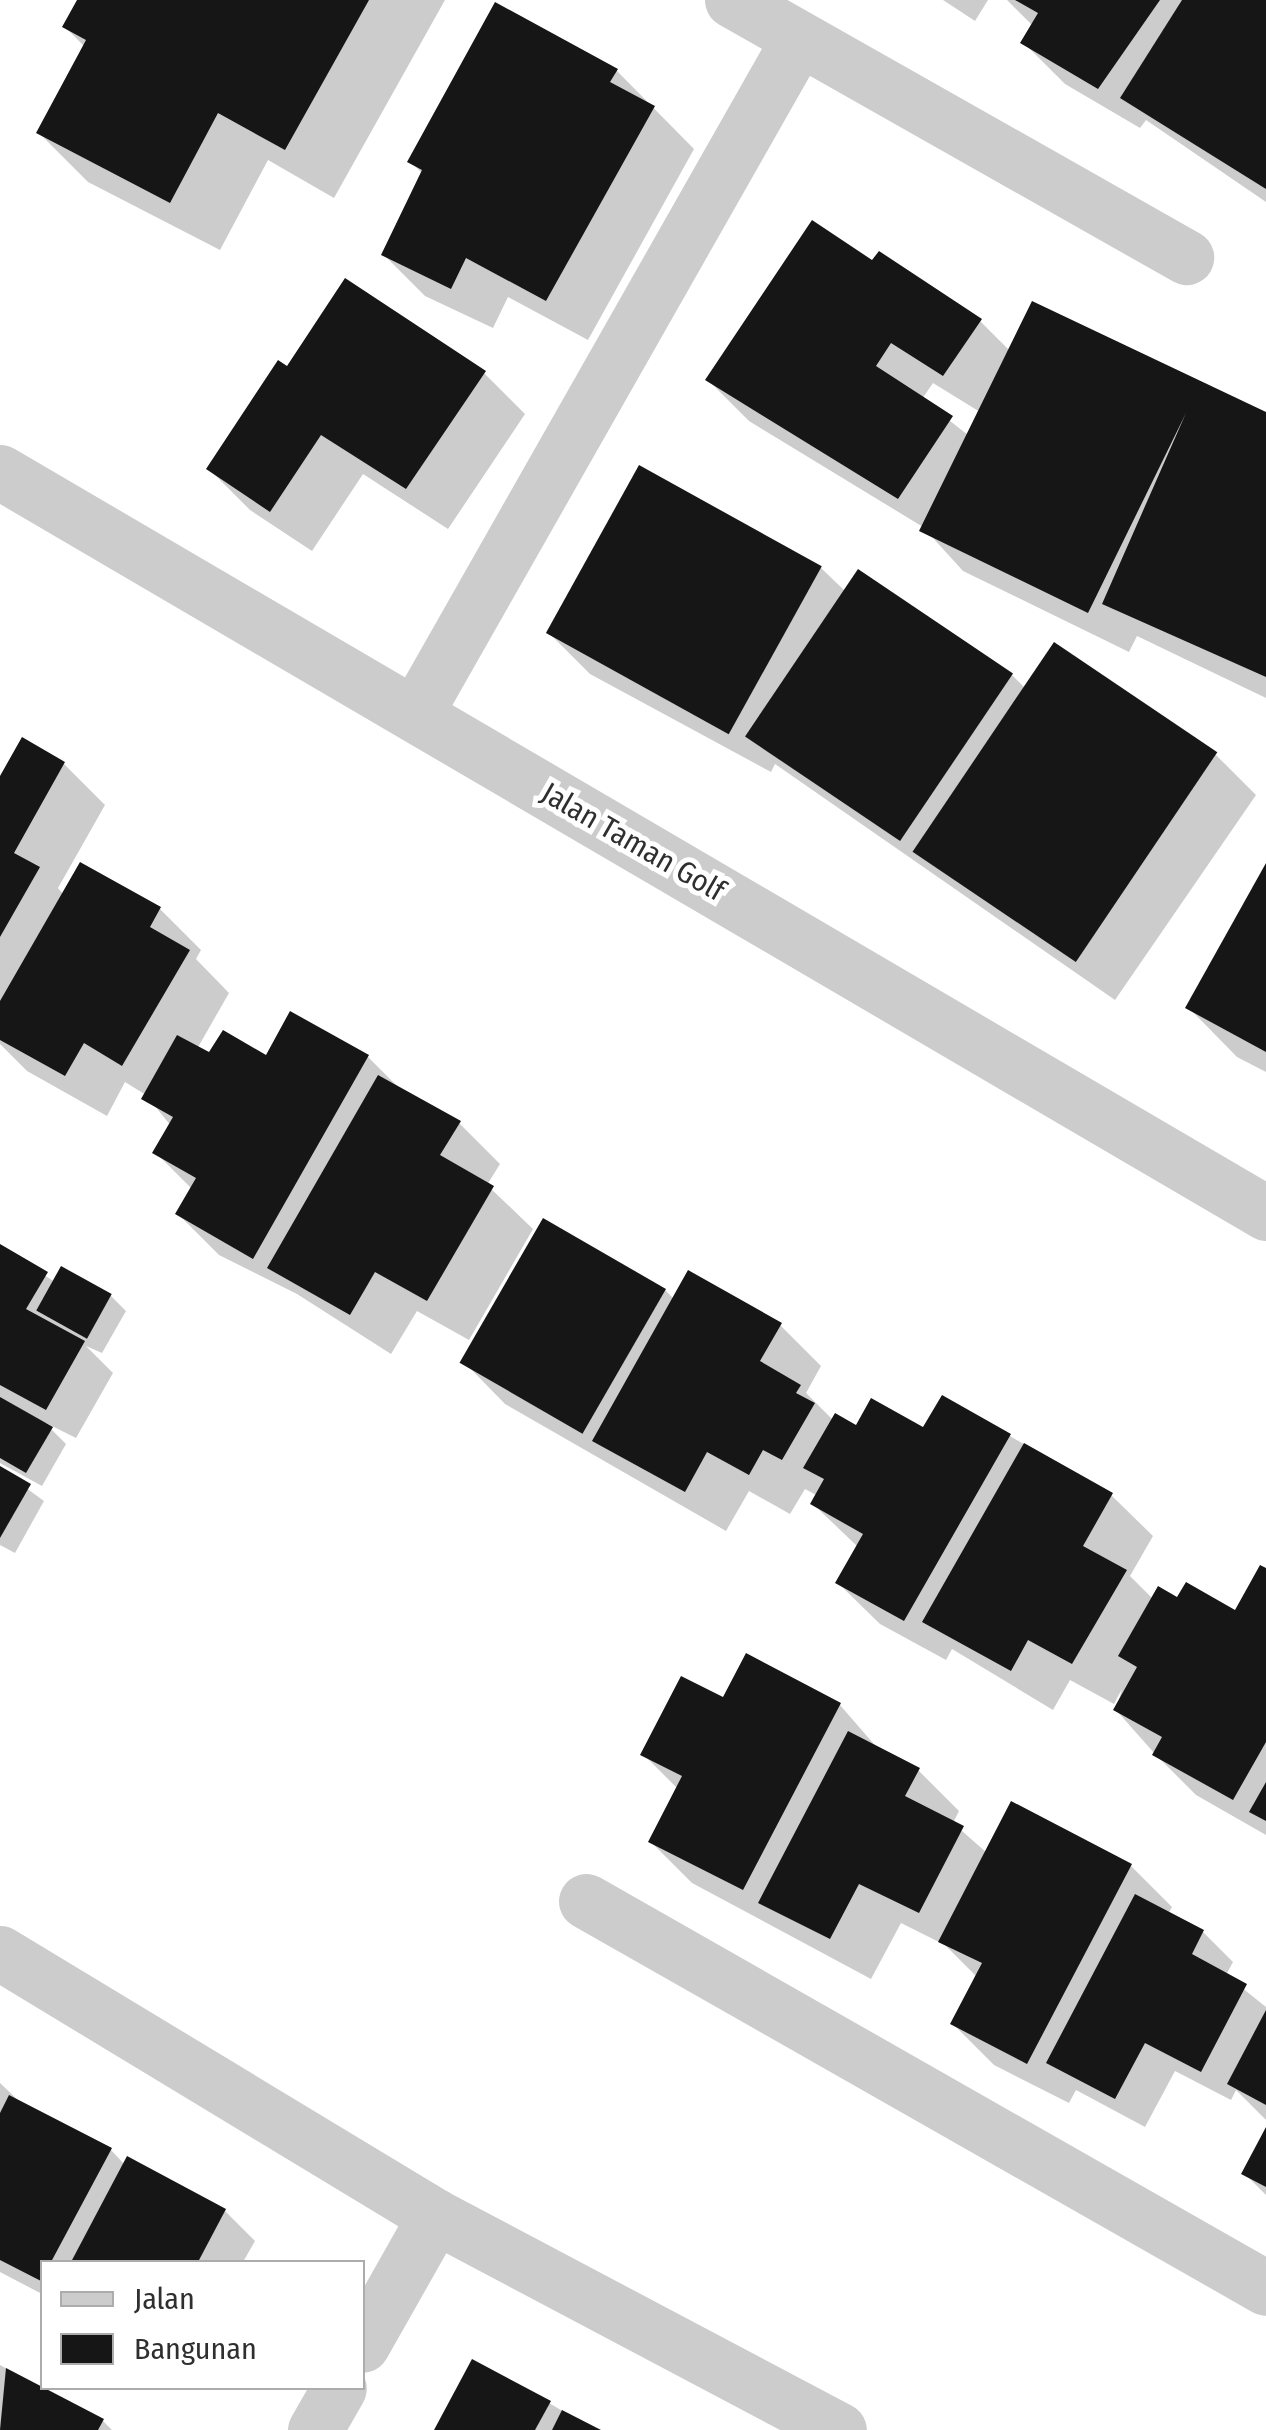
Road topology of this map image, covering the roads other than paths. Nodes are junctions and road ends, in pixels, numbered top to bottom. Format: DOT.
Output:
graph roads {
  1 [pos="732,0"];
  2 [pos="799,38"];
  3 [pos="1186,256"];
  4 [pos="0,472"];
  5 [pos="415,714"];
  6 [pos="1266,1213"];
  7 [pos="586,1901"];
  8 [pos="0,1953"];
  9 [pos="436,2216"];
  10 [pos="1266,2288"];
  11 [pos="365,2340"];
  12 [pos="337,2390"];
  13 [pos="315,2430"];
  14 [pos="840,2430"];
  1 -- 2 [label="street"];
  2 -- 3 [label="street"];
  2 -- 5 [label="street"];
  4 -- 5 [label="street, Jalan Taman Golf"];
  5 -- 6 [label="street, Jalan Taman Golf"];
  7 -- 10 [label="street"];
  8 -- 9 [label="street"];
  9 -- 11 [label="street"];
  9 -- 14 [label="street"];
  12 -- 13 [label="street"];
}
